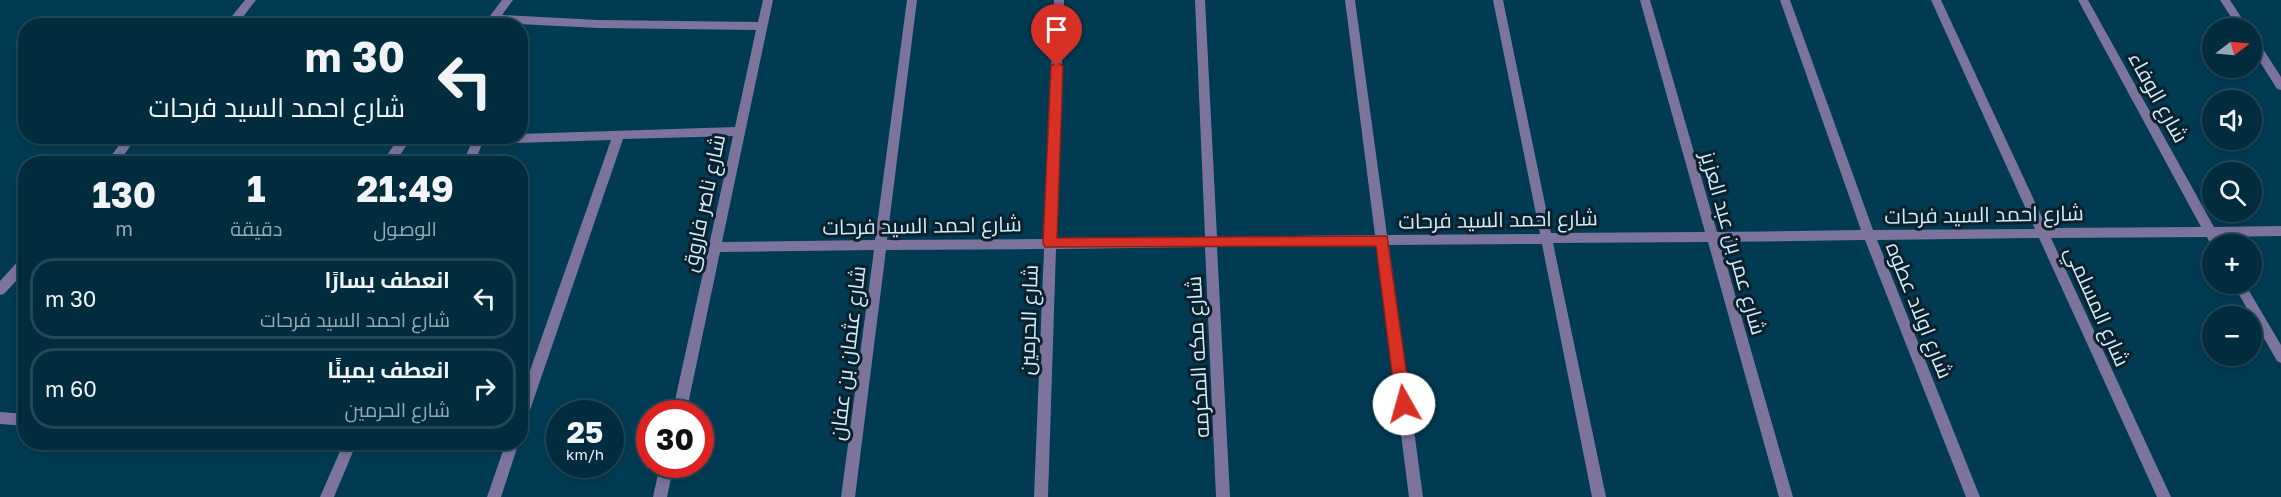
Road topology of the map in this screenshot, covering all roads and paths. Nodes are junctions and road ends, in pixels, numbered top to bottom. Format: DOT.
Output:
graph roads {
  1 [pos="251,0"];
  2 [pos="508,0"];
  3 [pos="768,0"];
  4 [pos="912,0"];
  5 [pos="1059,0"];
  6 [pos="1200,0"];
  7 [pos="1350,0"];
  8 [pos="1498,0"];
  9 [pos="1645,0"];
  10 [pos="1785,0"];
  11 [pos="1936,0"];
  12 [pos="2083,0"];
  13 [pos="2225,0"];
  14 [pos="236,18"];
  15 [pos="495,18"];
  16 [pos="2237,18"];
  17 [pos="528,23"];
  18 [pos="763,26"];
  19 [pos="2262,57"];
  20 [pos="2281,86"];
  21 [pos="740,131"];
  22 [pos="619,134"];
  23 [pos="528,137"];
  24 [pos="126,144"];
  25 [pos="117,156"];
  26 [pos="2210,231"];
  27 [pos="2281,231"];
  28 [pos="2044,233"];
  29 [pos="2212,234"];
  30 [pos="1869,235"];
  31 [pos="1713,237"];
  32 [pos="1547,238"];
  33 [pos="1382,240"];
  34 [pos="1211,242"];
  35 [pos="1050,243"];
  36 [pos="880,245"];
  37 [pos="716,247"];
  38 [pos="18,270"];
  39 [pos="0,290"];
  40 [pos="2245,294"];
  41 [pos="2281,357"];
  42 [pos="528,397"];
  43 [pos="682,400"];
  44 [pos="0,418"];
  45 [pos="18,419"];
  46 [pos="347,450"];
  47 [pos="510,450"];
  48 [pos="664,478"];
  49 [pos="327,497"];
  50 [pos="494,497"];
  51 [pos="660,497"];
  52 [pos="848,497"];
  53 [pos="1041,497"];
  54 [pos="1223,497"];
  55 [pos="1416,497"];
  56 [pos="1599,497"];
  57 [pos="1786,497"];
  58 [pos="1973,497"];
  59 [pos="2164,497"];
  1 -- 14 [label="street"];
  2 -- 15 [label="street"];
  3 -- 18 [label="street, شارع ناصر فاروق"];
  4 -- 36 [label="street, شارع عثمان بن عفان"];
  5 -- 35 [label="street, شارع الحرمين"];
  6 -- 34 [label="street, شارع مكه المكرمه"];
  7 -- 33 [label="street"];
  8 -- 32 [label="street"];
  9 -- 31 [label="street, شارع عمر بن عبد العزيز"];
  10 -- 30 [label="street, شارع اولاد عطوه"];
  11 -- 28 [label="street, شارع المسلمي"];
  12 -- 26 [label="street, شارع الوفاء"];
  13 -- 16 [label="street"];
  17 -- 18 [label="street"];
  18 -- 21 [label="street, شارع ناصر فاروق"];
  19 -- 20 [label="street"];
  21 -- 22 [label="street"];
  21 -- 37 [label="street, شارع ناصر فاروق"];
  22 -- 23 [label="street"];
  22 -- 42 [label="street"];
  24 -- 25 [label="street"];
  26 -- 27 [label="street, شارع احمد السيد فرحات"];
  26 -- 28 [label="street, شارع احمد السيد فرحات"];
  26 -- 29 [label="street, شارع الوفاء"];
  28 -- 30 [label="street, شارع احمد السيد فرحات"];
  28 -- 59 [label="street, شارع المسلمي"];
  30 -- 31 [label="street, شارع احمد السيد فرحات"];
  30 -- 58 [label="street, شارع اولاد عطوه"];
  31 -- 32 [label="street, شارع احمد السيد فرحات"];
  31 -- 57 [label="street, شارع عمر بن عبد العزيز"];
  32 -- 33 [label="street, شارع احمد السيد فرحات"];
  32 -- 56 [label="street"];
  33 -- 34 [label="street, شارع احمد السيد فرحات"];
  33 -- 55 [label="street"];
  34 -- 35 [label="street, شارع احمد السيد فرحات"];
  34 -- 54 [label="street, شارع مكه المكرمه"];
  35 -- 36 [label="street, شارع احمد السيد فرحات"];
  35 -- 53 [label="street, شارع الحرمين"];
  36 -- 37 [label="street, شارع احمد السيد فرحات"];
  36 -- 52 [label="street, شارع عثمان بن عفان"];
  37 -- 43 [label="street, شارع ناصر فاروق"];
  38 -- 39 [label="street"];
  40 -- 41 [label="street"];
  44 -- 45 [label="street"];
  46 -- 49 [label="street"];
  47 -- 50 [label="street"];
  48 -- 51 [label="street"];
}
